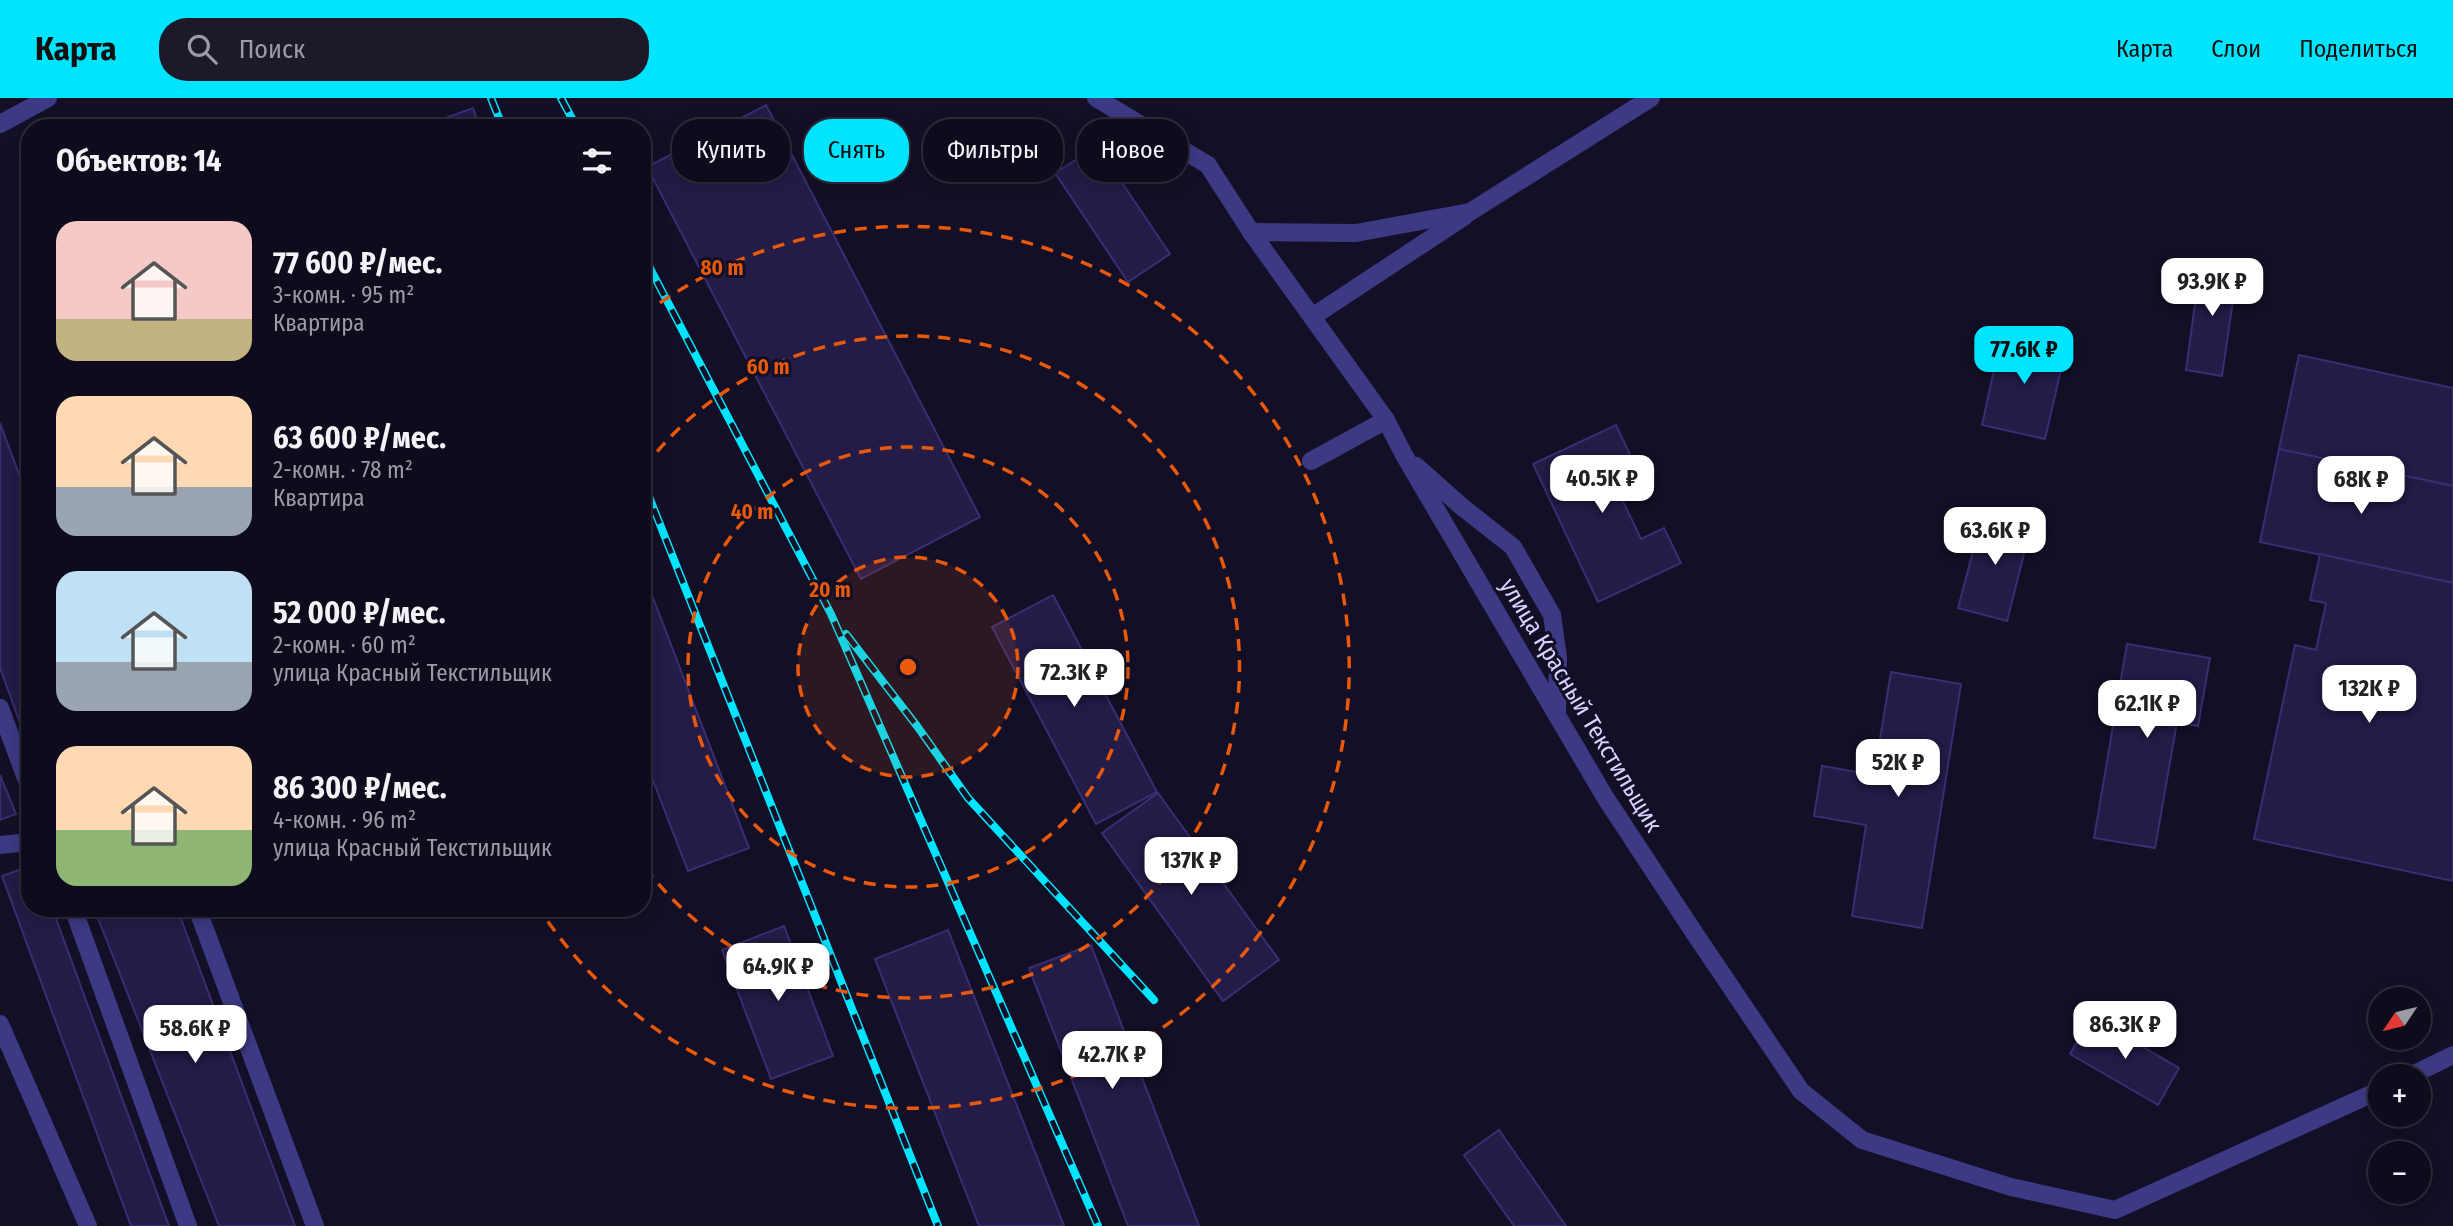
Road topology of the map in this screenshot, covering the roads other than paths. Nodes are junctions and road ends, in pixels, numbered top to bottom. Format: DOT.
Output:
graph roads {
  1 [pos="48,98"];
  2 [pos="1096,98"];
  3 [pos="1651,98"];
  4 [pos="0,124"];
  5 [pos="1471,212"];
  6 [pos="1251,232"];
  7 [pos="1312,317"];
  8 [pos="1386,420"];
  9 [pos="1404,455"];
  10 [pos="1311,461"];
  11 [pos="0,708"];
  12 [pos="1557,714"];
  13 [pos="21,765"];
  14 [pos="21,843"];
  15 [pos="0,845"];
  16 [pos="76,917"];
  17 [pos="200,917"];
  18 [pos="0,1024"];
  19 [pos="2453,1055"];
  20 [pos="2431,1066"];
  21 [pos="2368,1095"];
  22 [pos="88,1226"];
  23 [pos="188,1226"];
  24 [pos="315,1226"];
  1 -- 4 [label="street"];
  2 -- 6 [label="street, улица Красный Текстильщик"];
  3 -- 5 [label="street"];
  5 -- 6 [label="street"];
  5 -- 7 [label="street"];
  6 -- 7 [label="street, улица Красный Текстильщик"];
  7 -- 8 [label="street, улица Красный Текстильщик"];
  8 -- 9 [label="street, улица Красный Текстильщик"];
  8 -- 10 [label="street"];
  9 -- 12 [label="street, улица Красный Текстильщик"];
  9 -- 12 [label="street"];
  11 -- 13 [label="street"];
  12 -- 21 [label="street, улица Красный Текстильщик"];
  14 -- 15 [label="street"];
  16 -- 23 [label="street"];
  17 -- 24 [label="street"];
  18 -- 22 [label="street"];
  19 -- 20 [label="street"];
}
